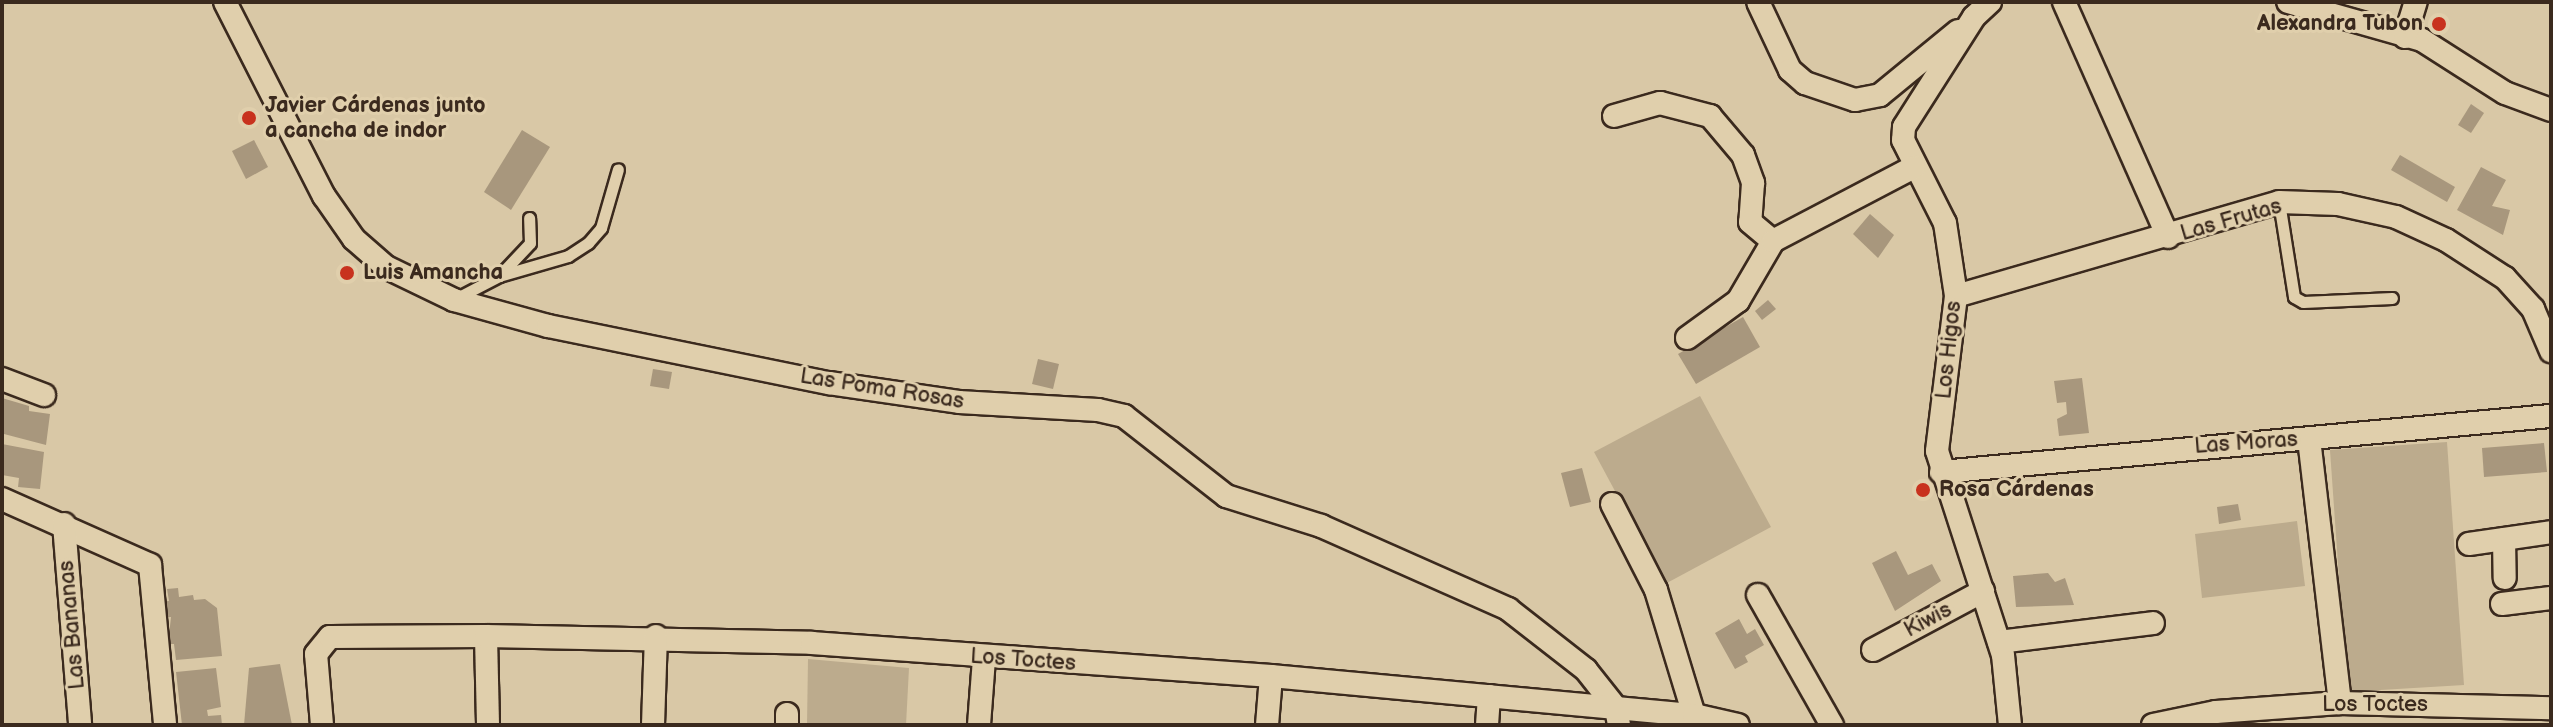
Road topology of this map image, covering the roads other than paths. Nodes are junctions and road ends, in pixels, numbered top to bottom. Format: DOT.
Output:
graph roads {
  1 [pos="225,2"];
  2 [pos="1758,2"];
  3 [pos="2064,2"];
  4 [pos="2288,2"];
  5 [pos="2416,2"];
  6 [pos="1982,10"];
  7 [pos="2405,37"];
  8 [pos="2551,110"];
  9 [pos="1614,116"];
  10 [pos="1914,167"];
  11 [pos="618,169"];
  12 [pos="2279,202"];
  13 [pos="529,218"];
  14 [pos="2168,237"];
  15 [pos="1773,241"];
  16 [pos="499,276"];
  17 [pos="1956,296"];
  18 [pos="2392,298"];
  19 [pos="454,300"];
  20 [pos="1687,338"];
  21 [pos="2551,351"];
  22 [pos="2,379"];
  23 [pos="44,395"];
  24 [pos="2551,416"];
  25 [pos="2309,439"];
  26 [pos="1941,472"];
  27 [pos="2,499"];
  28 [pos="1612,504"];
  29 [pos="64,524"];
  30 [pos="2551,532"];
  31 [pos="2504,539"];
  32 [pos="2469,544"];
  33 [pos="2505,578"];
  34 [pos="1983,591"];
  35 [pos="1758,595"];
  36 [pos="2551,598"];
  37 [pos="2502,604"];
  38 [pos="2153,623"];
  39 [pos="486,636"];
  40 [pos="656,636"];
  41 [pos="1999,642"];
  42 [pos="1873,650"];
  43 [pos="984,658"];
  44 [pos="1271,676"];
  45 [pos="1489,696"];
  46 [pos="2340,703"];
  47 [pos="2551,708"];
  48 [pos="1694,715"];
  49 [pos="1618,717"];
  50 [pos="80,725"];
  51 [pos="165,725"];
  52 [pos="322,725"];
  53 [pos="488,725"];
  54 [pos="653,725"];
  55 [pos="979,725"];
  56 [pos="1267,725"];
  57 [pos="1487,725"];
  58 [pos="1738,725"];
  59 [pos="1832,725"];
  60 [pos="2010,725"];
  61 [pos="2153,725"];
  1 -- 19 [label="street, Las Poma Rosas"];
  2 -- 6 [label="street"];
  3 -- 14 [label="street"];
  4 -- 7 [label="street"];
  5 -- 7 [label="street"];
  6 -- 10 [label="street, Los Higos"];
  7 -- 8 [label="street"];
  9 -- 15 [label="street"];
  10 -- 15 [label="street"];
  10 -- 17 [label="street, Los Higos"];
  11 -- 16 [label="lane"];
  12 -- 14 [label="street, Las Frutas"];
  12 -- 18 [label="lane"];
  12 -- 21 [label="street, Las Frutas"];
  13 -- 16 [label="lane"];
  14 -- 17 [label="street, Las Frutas"];
  15 -- 20 [label="street"];
  16 -- 19 [label="lane"];
  17 -- 26 [label="street, Los Higos"];
  19 -- 49 [label="street, Las Poma Rosas"];
  22 -- 23 [label="street"];
  24 -- 25 [label="street, Las Moras"];
  25 -- 26 [label="street, Las Moras"];
  25 -- 46 [label="street"];
  26 -- 34 [label="street, Los Higos"];
  27 -- 29 [label="street"];
  28 -- 48 [label="street"];
  29 -- 50 [label="street, Las Bananas"];
  29 -- 51 [label="street"];
  30 -- 31 [label="street"];
  31 -- 32 [label="street"];
  31 -- 33 [label="street"];
  34 -- 41 [label="street, Los Higos"];
  34 -- 42 [label="street, Kiwis"];
  35 -- 59 [label="street"];
  36 -- 37 [label="street"];
  38 -- 41 [label="street"];
  39 -- 40 [label="street, Los Toctes"];
  39 -- 52 [label="street, Los Toctes"];
  39 -- 53 [label="street"];
  40 -- 43 [label="street, Los Toctes"];
  40 -- 54 [label="street"];
  41 -- 60 [label="street, Los Higos"];
  43 -- 44 [label="street, Los Toctes"];
  43 -- 55 [label="street"];
  44 -- 45 [label="street, Los Toctes"];
  44 -- 56 [label="street"];
  45 -- 49 [label="street, Los Toctes"];
  45 -- 57 [label="street"];
  46 -- 47 [label="street, Los Toctes"];
  46 -- 61 [label="street, Los Toctes"];
  48 -- 49 [label="street, Los Toctes"];
  48 -- 58 [label="street, Los Toctes"];
}
